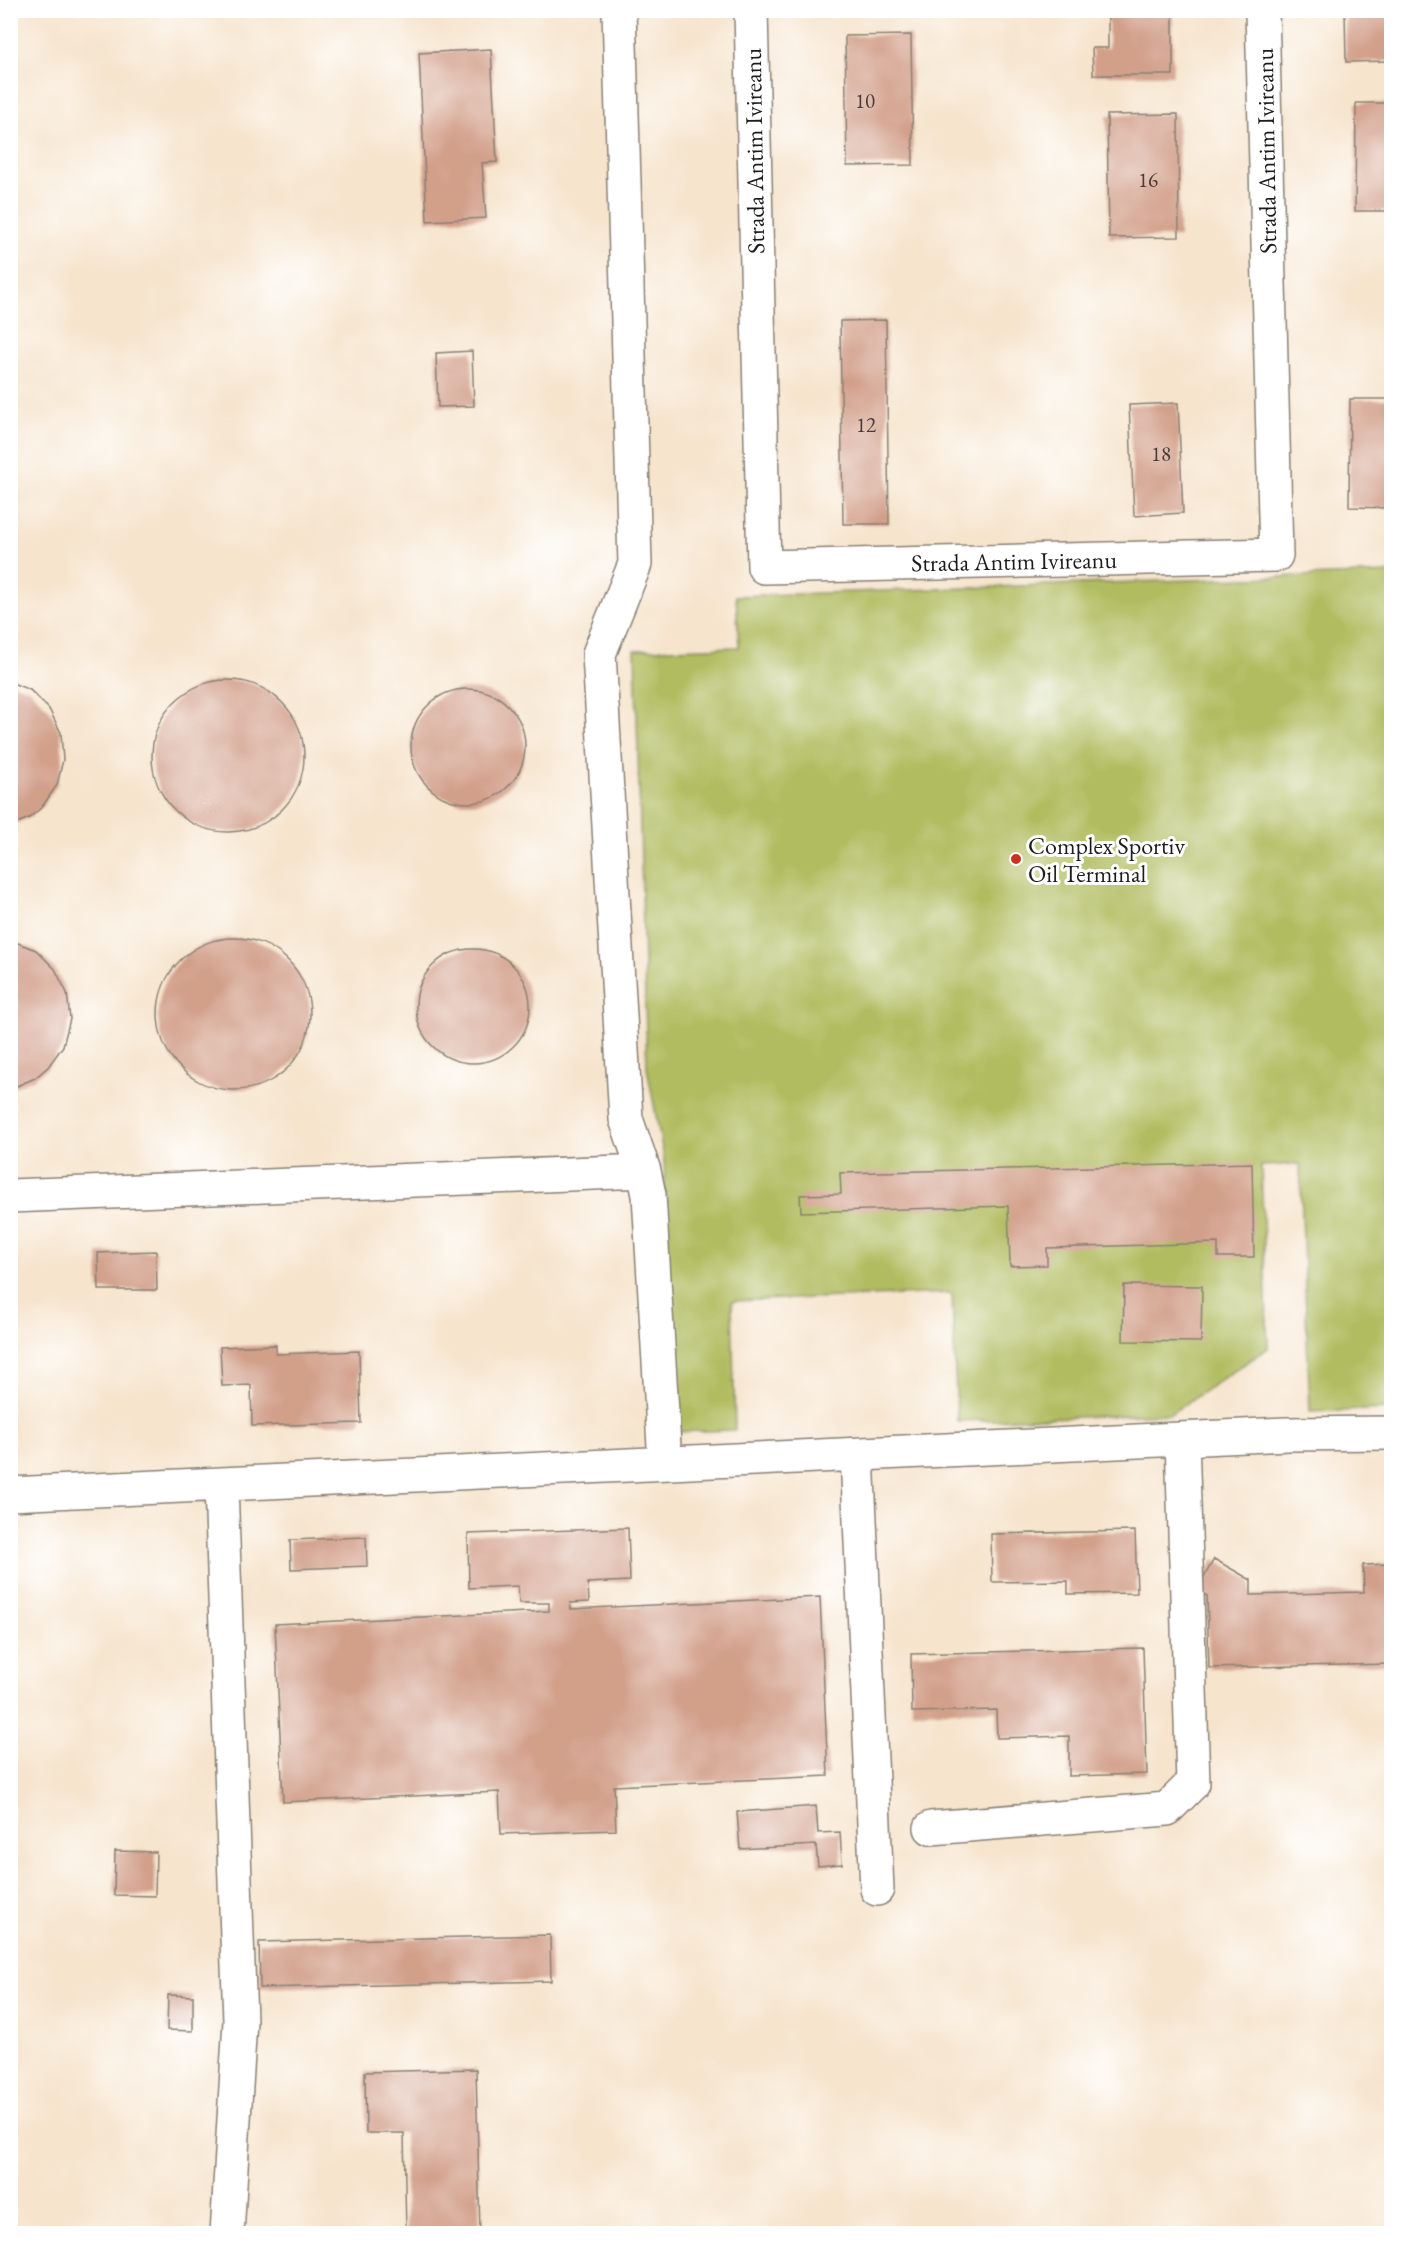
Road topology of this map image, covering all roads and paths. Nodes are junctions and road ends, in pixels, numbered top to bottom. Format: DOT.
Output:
graph roads {
  1 [pos="619,10"];
  2 [pos="751,10"];
  3 [pos="1262,10"];
  4 [pos="644,1171"];
  5 [pos="10,1196"];
  6 [pos="1392,1433"];
  7 [pos="1182,1440"];
  8 [pos="857,1455"];
  9 [pos="665,1463"];
  10 [pos="221,1485"];
  11 [pos="10,1494"];
  12 [pos="931,1828"];
  13 [pos="877,1889"];
  14 [pos="227,2234"];
  1 -- 4 [label="street"];
  2 -- 3 [label="street, Strada Antim Ivireanu"];
  4 -- 5 [label="street"];
  4 -- 9 [label="street"];
  6 -- 7 [label="street"];
  7 -- 8 [label="street"];
  7 -- 12 [label="street"];
  8 -- 9 [label="street"];
  8 -- 13 [label="street"];
  9 -- 10 [label="street"];
  10 -- 11 [label="street"];
  10 -- 14 [label="street"];
}
